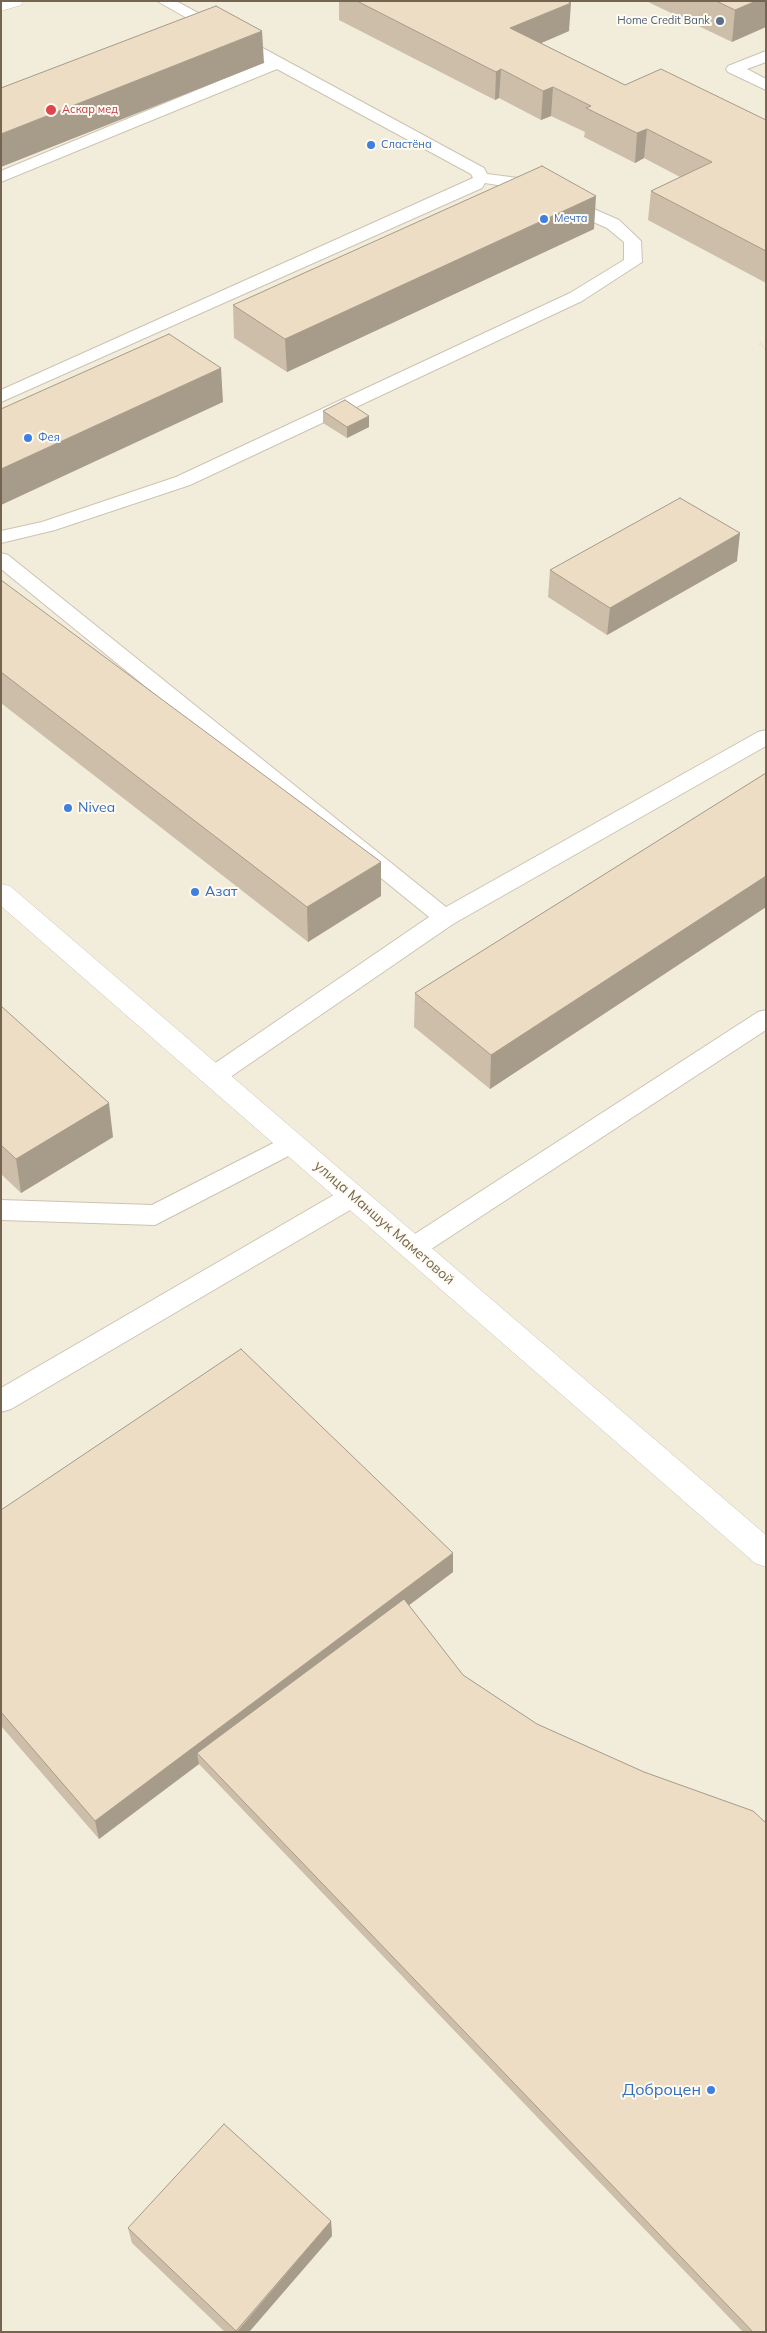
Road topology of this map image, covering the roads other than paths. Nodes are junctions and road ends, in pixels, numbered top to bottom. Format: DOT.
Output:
graph roads {
  1 [pos="15,1"];
  2 [pos="164,1"];
  3 [pos="1,6"];
  4 [pos="766,56"];
  5 [pos="277,63"];
  6 [pos="766,85"];
  7 [pos="1,177"];
  8 [pos="481,178"];
  9 [pos="1,397"];
  10 [pos="1,537"];
  11 [pos="1,559"];
  12 [pos="766,737"];
  13 [pos="1,892"];
  14 [pos="445,918"];
  15 [pos="766,1018"];
  16 [pos="214,1076"];
  17 [pos="291,1143"];
  18 [pos="352,1196"];
  19 [pos="1,1210"];
  20 [pos="413,1248"];
  21 [pos="1,1401"];
  22 [pos="766,1554"];
  1 -- 3 [label="street"];
  2 -- 5 [label="lane"];
  4 -- 6 [label="lane"];
  5 -- 7 [label="lane"];
  5 -- 8 [label="lane"];
  8 -- 9 [label="lane"];
  8 -- 10 [label="lane"];
  11 -- 14 [label="lane"];
  12 -- 14 [label="lane"];
  13 -- 16 [label="street, улица Маншук Маметовой"];
  14 -- 16 [label="lane"];
  15 -- 20 [label="lane"];
  16 -- 17 [label="street, улица Маншук Маметовой"];
  17 -- 18 [label="street, улица Маншук Маметовой"];
  17 -- 19 [label="lane"];
  18 -- 20 [label="street, улица Маншук Маметовой"];
  18 -- 21 [label="lane"];
  20 -- 22 [label="street, улица Маншук Маметовой"];
}
